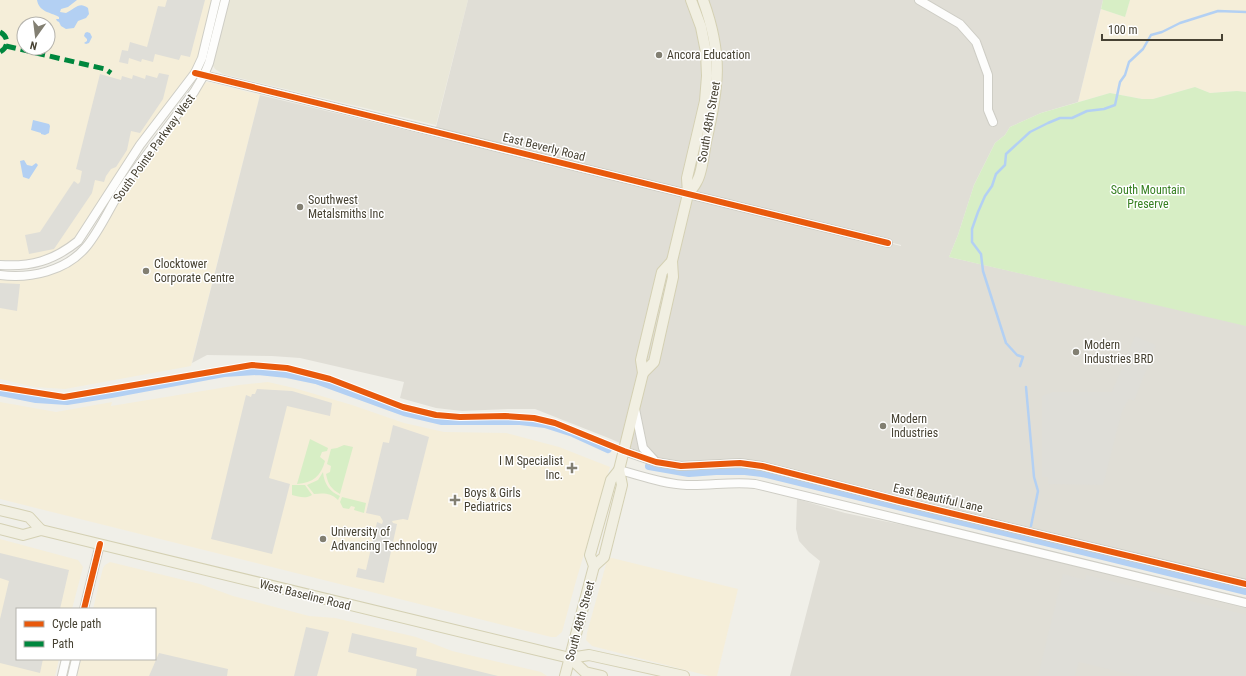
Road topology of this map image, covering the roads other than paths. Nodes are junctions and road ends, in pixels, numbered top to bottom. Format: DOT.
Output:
graph roads {
  1 [pos="216,0"];
  2 [pos="225,0"];
  3 [pos="691,0"];
  4 [pos="703,0"];
  5 [pos="919,0"];
  6 [pos="195,73"];
  7 [pos="204,76"];
  8 [pos="993,122"];
  9 [pos="688,194"];
  10 [pos="888,243"];
  11 [pos="0,264"];
  12 [pos="0,275"];
  13 [pos="635,408"];
  14 [pos="624,451"];
  15 [pos="656,462"];
  16 [pos="620,470"];
  17 [pos="0,510"];
  18 [pos="0,529"];
  19 [pos="41,530"];
  20 [pos="100,544"];
  21 [pos="1246,584"];
  22 [pos="1246,603"];
  23 [pos="84,608"];
  24 [pos="570,658"];
  25 [pos="66,660"];
  26 [pos="76,660"];
  27 [pos="62,675"];
  28 [pos="72,676"];
  29 [pos="565,676"];
  30 [pos="602,676"];
  31 [pos="684,676"];
  1 -- 6 [label="street, South Pointe Parkway West"];
  2 -- 7 [label="street, South Pointe Parkway West"];
  3 -- 9 [label="main road, South 48th Street"];
  4 -- 9 [label="main road, South 48th Street"];
  5 -- 8 [label="street"];
  6 -- 7 [label="street, East Beverly Road"];
  6 -- 11 [label="street, South Pointe Parkway West"];
  7 -- 9 [label="street, East Beverly Road"];
  7 -- 12 [label="street, South Pointe Parkway West"];
  9 -- 10 [label="street, East Beverly Road"];
  9 -- 13 [label="main road, South 48th Street"];
  13 -- 14 [label="main road, South 48th Street"];
  13 -- 15 [label="street"];
  14 -- 15 [label="street, East Beautiful Lane"];
  14 -- 16 [label="main road, South 48th Street"];
  15 -- 21 [label="street, East Beautiful Lane"];
  16 -- 22 [label="street"];
  16 -- 24 [label="main road, South 48th Street"];
  17 -- 19 [label="main road"];
  18 -- 19 [label="main road, West Baseline Road"];
  19 -- 20 [label="main road, West Baseline Road"];
  20 -- 23 [label="street"];
  20 -- 24 [label="main road, West Baseline Road"];
  24 -- 29 [label="main road, South 48th Street"];
  24 -- 30 [label="main road"];
  24 -- 31 [label="main road"];
  25 -- 27 [label="street"];
  26 -- 27 [label="street"];
  26 -- 28 [label="street"];
}
